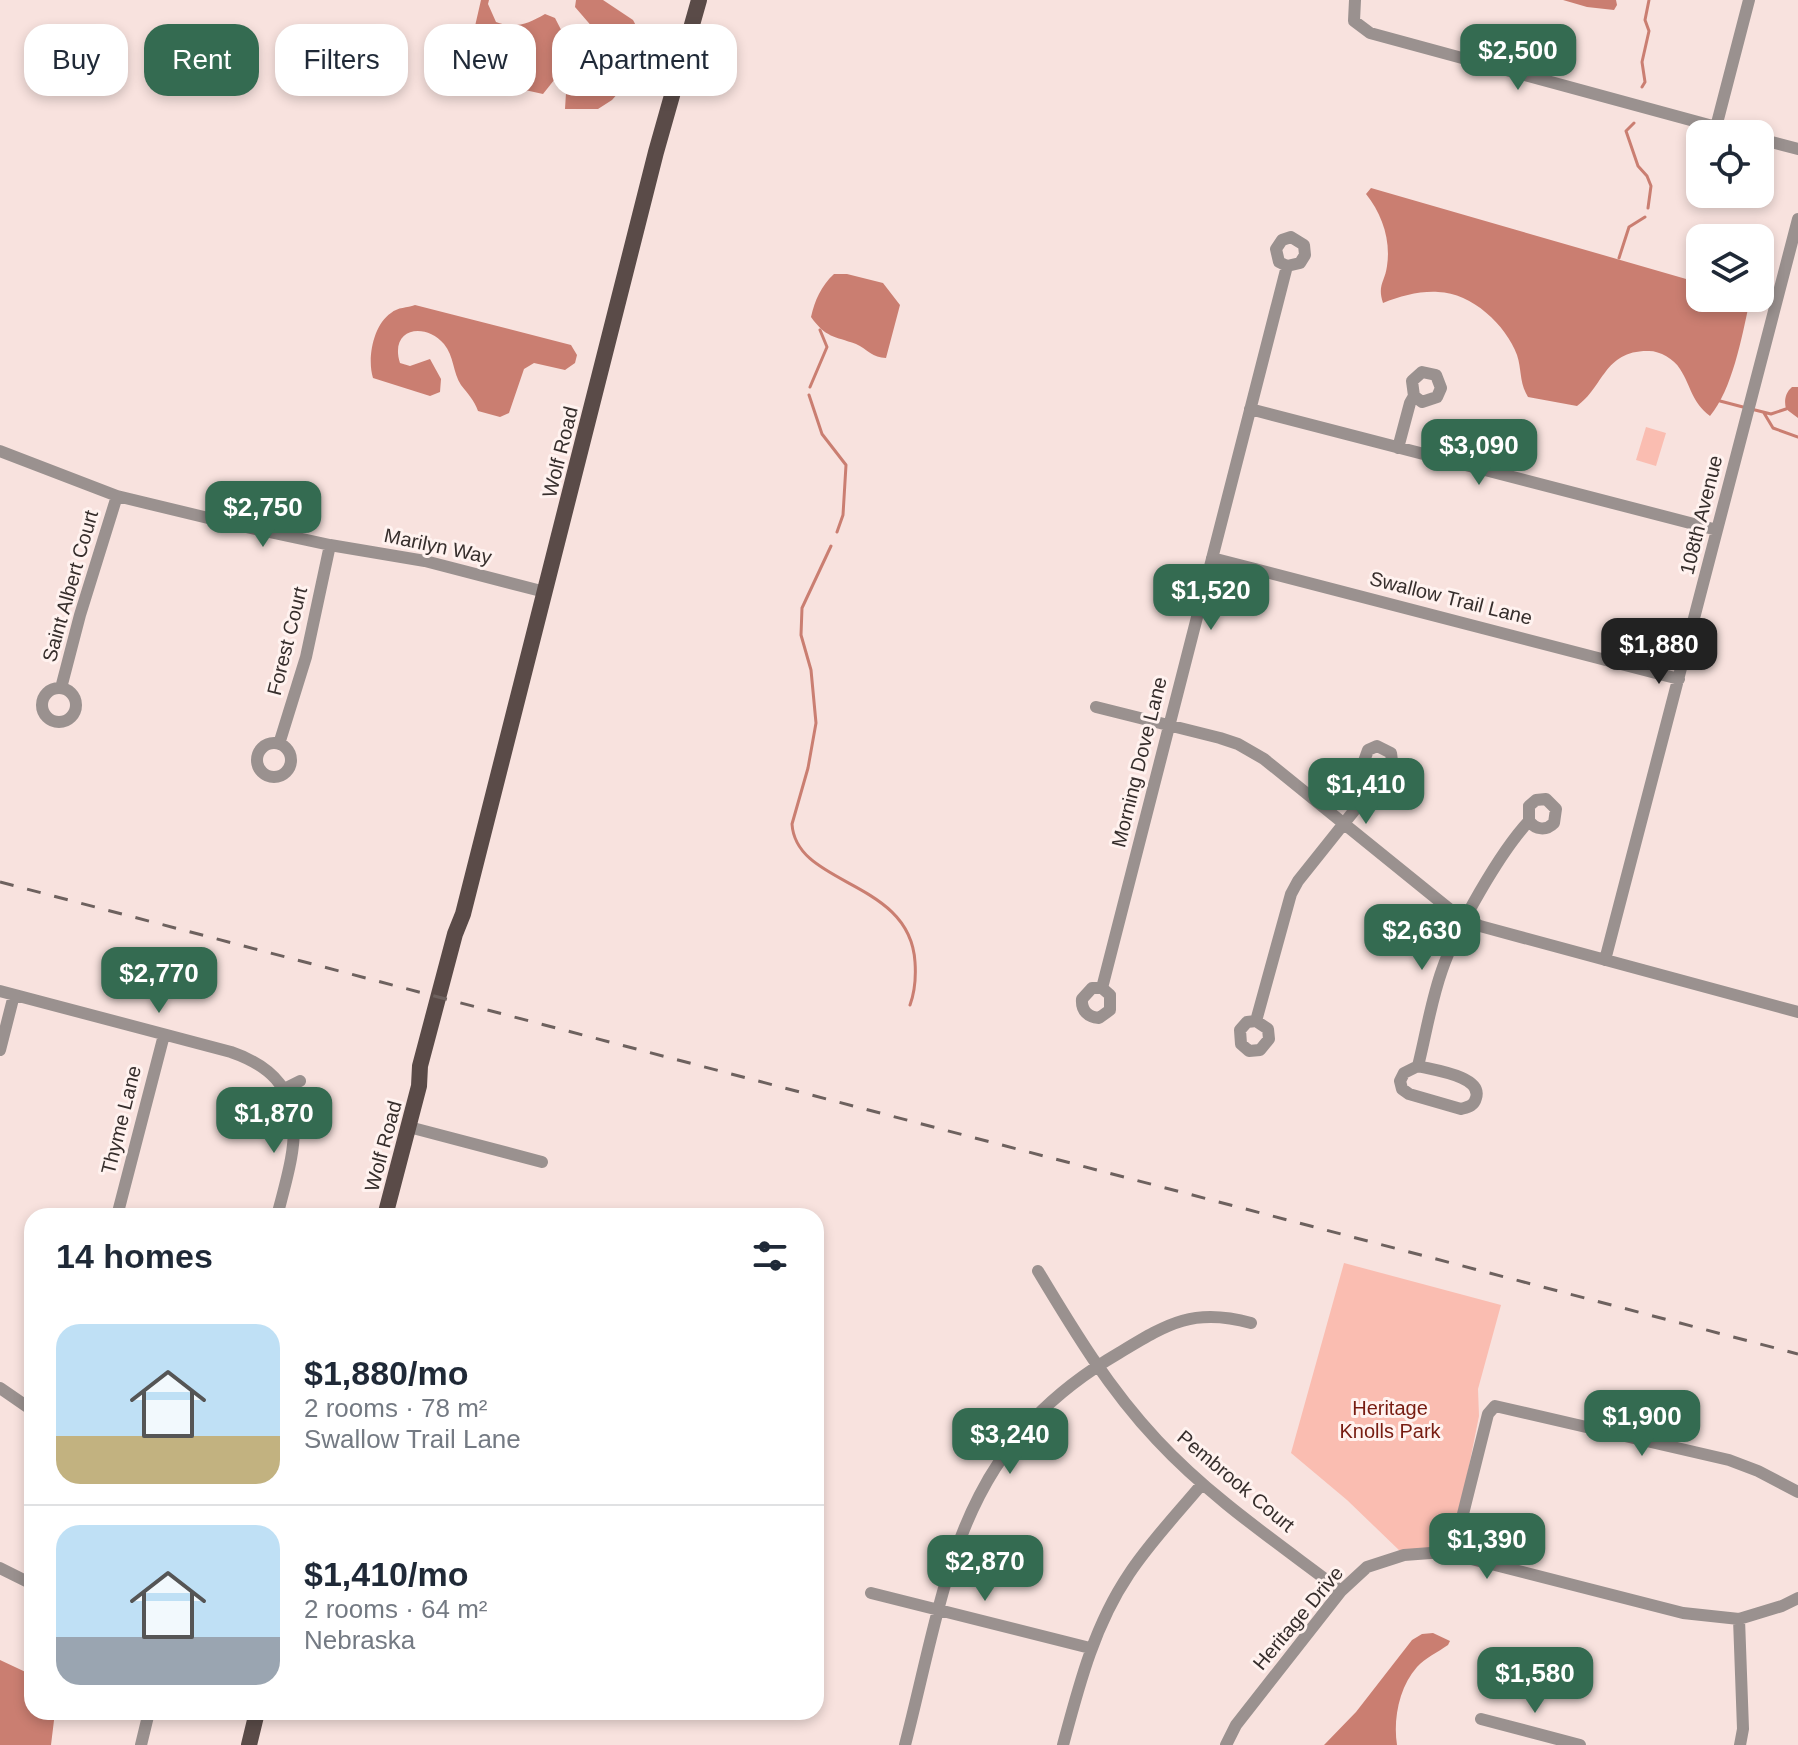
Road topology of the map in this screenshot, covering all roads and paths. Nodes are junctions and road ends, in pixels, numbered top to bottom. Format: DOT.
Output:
graph roads {
  1 [pos="699,0"];
  2 [pos="1355,0"];
  3 [pos="1749,0"];
  4 [pos="1690,120"];
  5 [pos="1718,120"];
  6 [pos="1774,143"];
  7 [pos="1798,149"];
  8 [pos="1798,219"];
  9 [pos="1287,266"];
  10 [pos="1414,396"];
  11 [pos="1250,409"];
  12 [pos="1398,448"];
  13 [pos="0,451"];
  14 [pos="117,496"];
  15 [pos="1717,530"];
  16 [pos="330,545"];
  17 [pos="1212,558"];
  18 [pos="545,592"];
  19 [pos="1679,679"];
  20 [pos="61,688"];
  21 [pos="1096,707"];
  22 [pos="1169,725"];
  23 [pos="279,744"];
  24 [pos="1381,777"];
  25 [pos="1529,821"];
  26 [pos="1344,824"];
  27 [pos="1466,919"];
  28 [pos="1605,960"];
  29 [pos="1102,988"];
  30 [pos="0,991"];
  31 [pos="14,995"];
  32 [pos="1798,1012"];
  33 [pos="1256,1021"];
  34 [pos="164,1035"];
  35 [pos="0,1050"];
  36 [pos="1418,1066"];
  37 [pos="300,1081"];
  38 [pos="282,1090"];
  39 [pos="409,1127"];
  40 [pos="542,1162"];
  41 [pos="119,1208"];
  42 [pos="279,1208"];
  43 [pos="387,1208"];
  44 [pos="1038,1271"];
  45 [pos="1251,1323"];
  46 [pos="1096,1366"];
  47 [pos="0,1388"];
  48 [pos="24,1404"];
  49 [pos="1202,1484"];
  50 [pos="1798,1492"];
  51 [pos="1453,1554"];
  52 [pos="0,1568"];
  53 [pos="24,1580"];
  54 [pos="1341,1591"];
  55 [pos="871,1593"];
  56 [pos="1798,1598"];
  57 [pos="940,1610"];
  58 [pos="1739,1619"];
  59 [pos="1090,1648"];
  60 [pos="1481,1719"];
  61 [pos="147,1720"];
  62 [pos="255,1720"];
  63 [pos="141,1745"];
  64 [pos="249,1745"];
  65 [pos="905,1745"];
  66 [pos="1063,1745"];
  67 [pos="1226,1745"];
  68 [pos="1580,1745"];
  69 [pos="1740,1745"];
  1 -- 18 [label="main road, Wolf Road"];
  2 -- 4 [label="street"];
  3 -- 5 [label="street"];
  6 -- 7 [label="street"];
  8 -- 15 [label="street, 108th Avenue"];
  9 -- 11 [label="street, Morning Dove Lane"];
  10 -- 12 [label="street"];
  11 -- 12 [label="street"];
  11 -- 17 [label="street, Morning Dove Lane"];
  12 -- 15 [label="street"];
  13 -- 14 [label="street, Marilyn Way"];
  14 -- 16 [label="street, Marilyn Way"];
  14 -- 20 [label="street, Saint Albert Court"];
  15 -- 19 [label="street, 108th Avenue"];
  16 -- 18 [label="street, Marilyn Way"];
  16 -- 23 [label="street, Forest Court"];
  17 -- 19 [label="street, Swallow Trail Lane"];
  17 -- 22 [label="street, Morning Dove Lane"];
  18 -- 39 [label="main road, Wolf Road"];
  19 -- 28 [label="street, 108th Avenue"];
  21 -- 22 [label="street"];
  22 -- 26 [label="street"];
  22 -- 29 [label="street, Morning Dove Lane"];
  24 -- 26 [label="street"];
  25 -- 27 [label="street"];
  26 -- 27 [label="street"];
  26 -- 33 [label="street"];
  27 -- 28 [label="street"];
  27 -- 36 [label="street"];
  28 -- 32 [label="street"];
  30 -- 31 [label="street"];
  31 -- 34 [label="street"];
  31 -- 35 [label="street"];
  34 -- 38 [label="street"];
  34 -- 41 [label="street, Thyme Lane"];
  36 -- 36 [label="street"];
  37 -- 38 [label="street"];
  38 -- 42 [label="street"];
  39 -- 40 [label="street"];
  39 -- 43 [label="main road, Wolf Road"];
  44 -- 46 [label="street, Pembrook Court"];
  45 -- 46 [label="street"];
  46 -- 49 [label="street, Pembrook Court"];
  46 -- 57 [label="street"];
  47 -- 48 [label="street"];
  49 -- 54 [label="street, Pembrook Court"];
  49 -- 59 [label="street"];
  50 -- 51 [label="street"];
  51 -- 54 [label="street, Heritage Drive"];
  51 -- 58 [label="street, Heritage Drive"];
  52 -- 53 [label="street"];
  54 -- 67 [label="street, Heritage Drive"];
  55 -- 57 [label="street"];
  56 -- 58 [label="street, Heritage Drive"];
  57 -- 59 [label="street"];
  57 -- 65 [label="street"];
  58 -- 69 [label="street"];
  59 -- 66 [label="street"];
  60 -- 68 [label="street"];
  61 -- 63 [label="street"];
  62 -- 64 [label="main road"];
}
